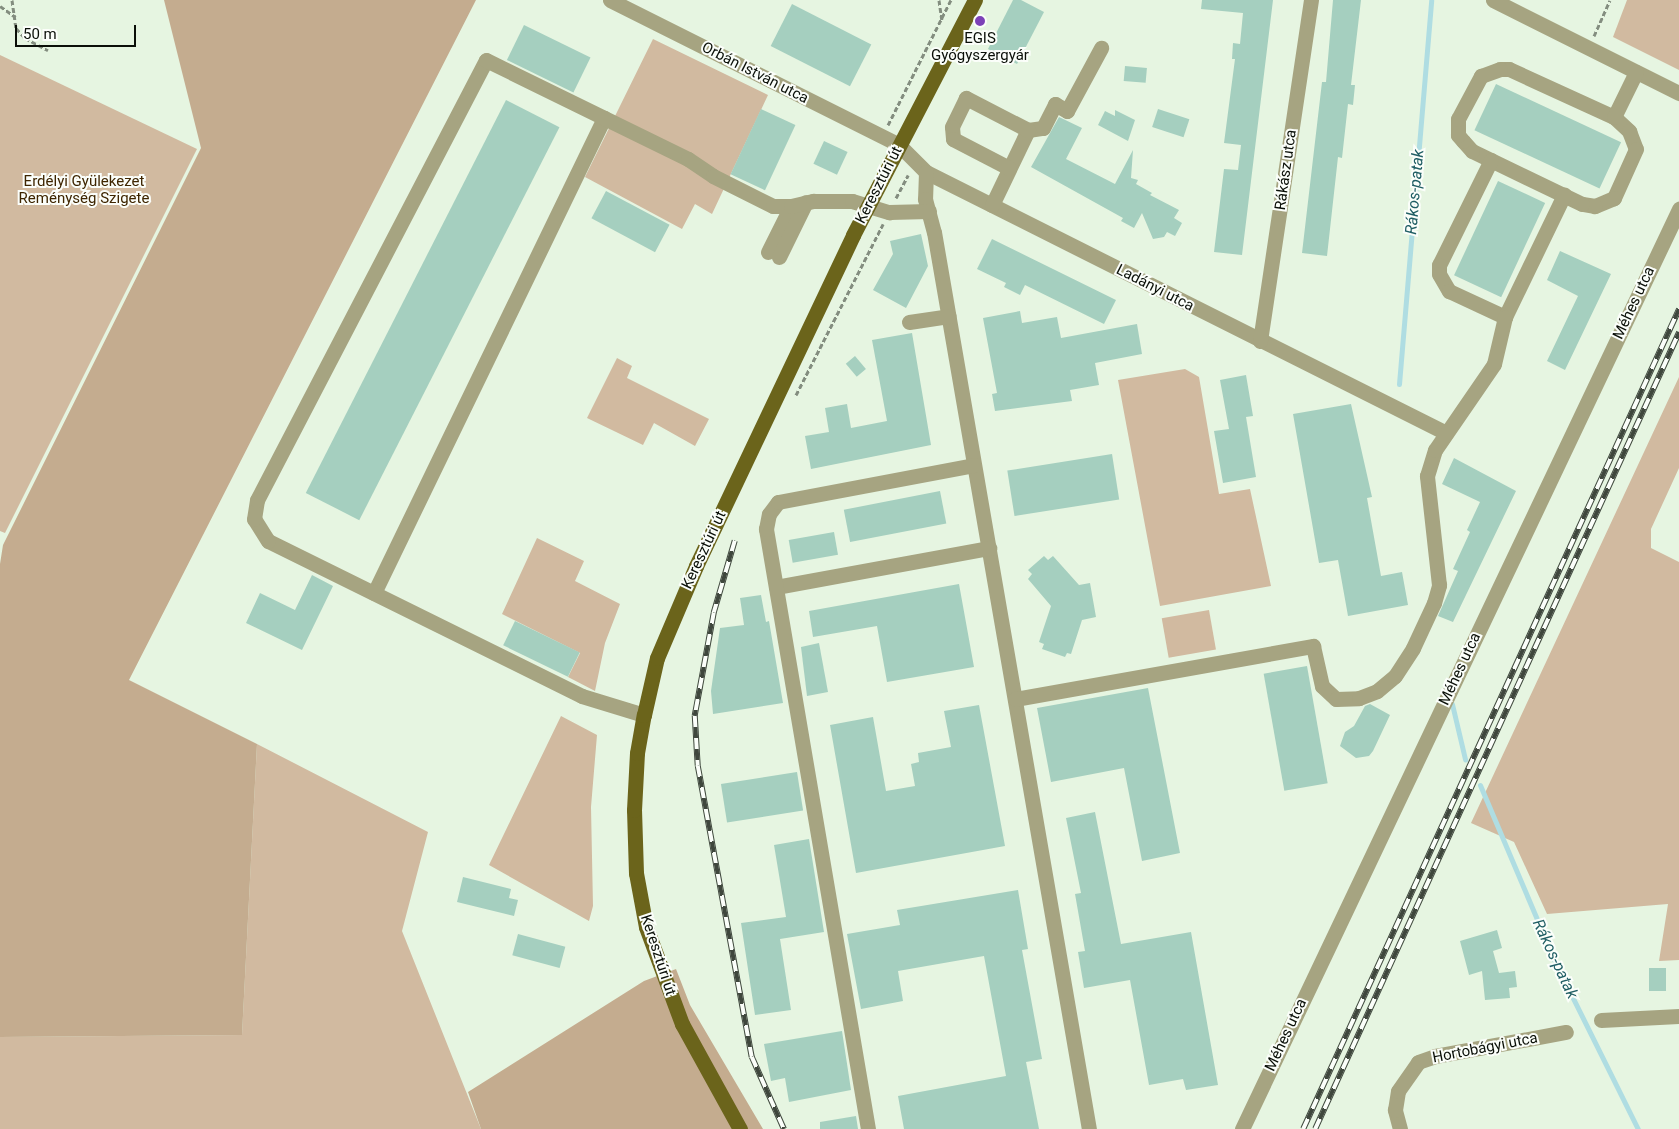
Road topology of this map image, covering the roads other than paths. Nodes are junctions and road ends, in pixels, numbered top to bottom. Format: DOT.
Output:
graph roads {
  1 [pos="610,0"];
  2 [pos="975,0"];
  3 [pos="1311,0"];
  4 [pos="1493,0"];
  5 [pos="1101,48"];
  6 [pos="1636,72"];
  7 [pos="1679,93"];
  8 [pos="604,118"];
  9 [pos="1614,118"];
  10 [pos="1028,130"];
  11 [pos="899,146"];
  12 [pos="1491,160"];
  13 [pos="921,167"];
  14 [pos="1009,168"];
  15 [pos="1564,195"];
  16 [pos="799,204"];
  17 [pos="992,205"];
  18 [pos="867,208"];
  19 [pos="1679,209"];
  20 [pos="929,211"];
  21 [pos="774,254"];
  22 [pos="949,316"];
  23 [pos="1505,317"];
  24 [pos="909,322"];
  25 [pos="1260,341"];
  26 [pos="1446,433"];
  27 [pos="974,465"];
  28 [pos="989,548"];
  29 [pos="776,586"];
  30 [pos="374,593"];
  31 [pos="1015,699"];
  32 [pos="644,715"];
  33 [pos="1679,1016"];
  34 [pos="1601,1020"];
  35 [pos="1566,1032"];
  36 [pos="740,1129"];
  37 [pos="868,1129"];
  38 [pos="1089,1129"];
  39 [pos="1242,1129"];
  40 [pos="1400,1129"];
  1 -- 11 [label="street, Orbán István utca"];
  2 -- 11 [label="main road, Keresztúri út"];
  3 -- 25 [label="street, Rákász utca"];
  4 -- 6 [label="street"];
  5 -- 10 [label="street"];
  6 -- 7 [label="street"];
  6 -- 9 [label="street"];
  8 -- 16 [label="street"];
  8 -- 30 [label="street"];
  8 -- 30 [label="street"];
  9 -- 12 [label="street"];
  9 -- 15 [label="street"];
  10 -- 14 [label="street"];
  10 -- 14 [label="street"];
  11 -- 13 [label="street, Ladányi utca"];
  11 -- 18 [label="main road, Keresztúri út"];
  12 -- 15 [label="street"];
  12 -- 23 [label="street"];
  13 -- 17 [label="street, Ladányi utca"];
  13 -- 20 [label="street"];
  14 -- 17 [label="street"];
  15 -- 23 [label="street"];
  16 -- 18 [label="street"];
  16 -- 21 [label="street"];
  17 -- 25 [label="street, Ladányi utca"];
  18 -- 20 [label="street"];
  18 -- 32 [label="main road, Keresztúri út"];
  19 -- 39 [label="street, Méhes utca"];
  20 -- 22 [label="street"];
  22 -- 24 [label="street"];
  22 -- 27 [label="street"];
  23 -- 26 [label="street"];
  25 -- 26 [label="street, Ladányi utca"];
  26 -- 31 [label="street"];
  27 -- 28 [label="street"];
  27 -- 29 [label="street"];
  28 -- 29 [label="street"];
  28 -- 31 [label="street"];
  29 -- 37 [label="street"];
  30 -- 32 [label="street"];
  31 -- 38 [label="street"];
  32 -- 36 [label="main road, Keresztúri út"];
  33 -- 34 [label="street"];
  35 -- 40 [label="street, Hortobágyi utca"];
}
